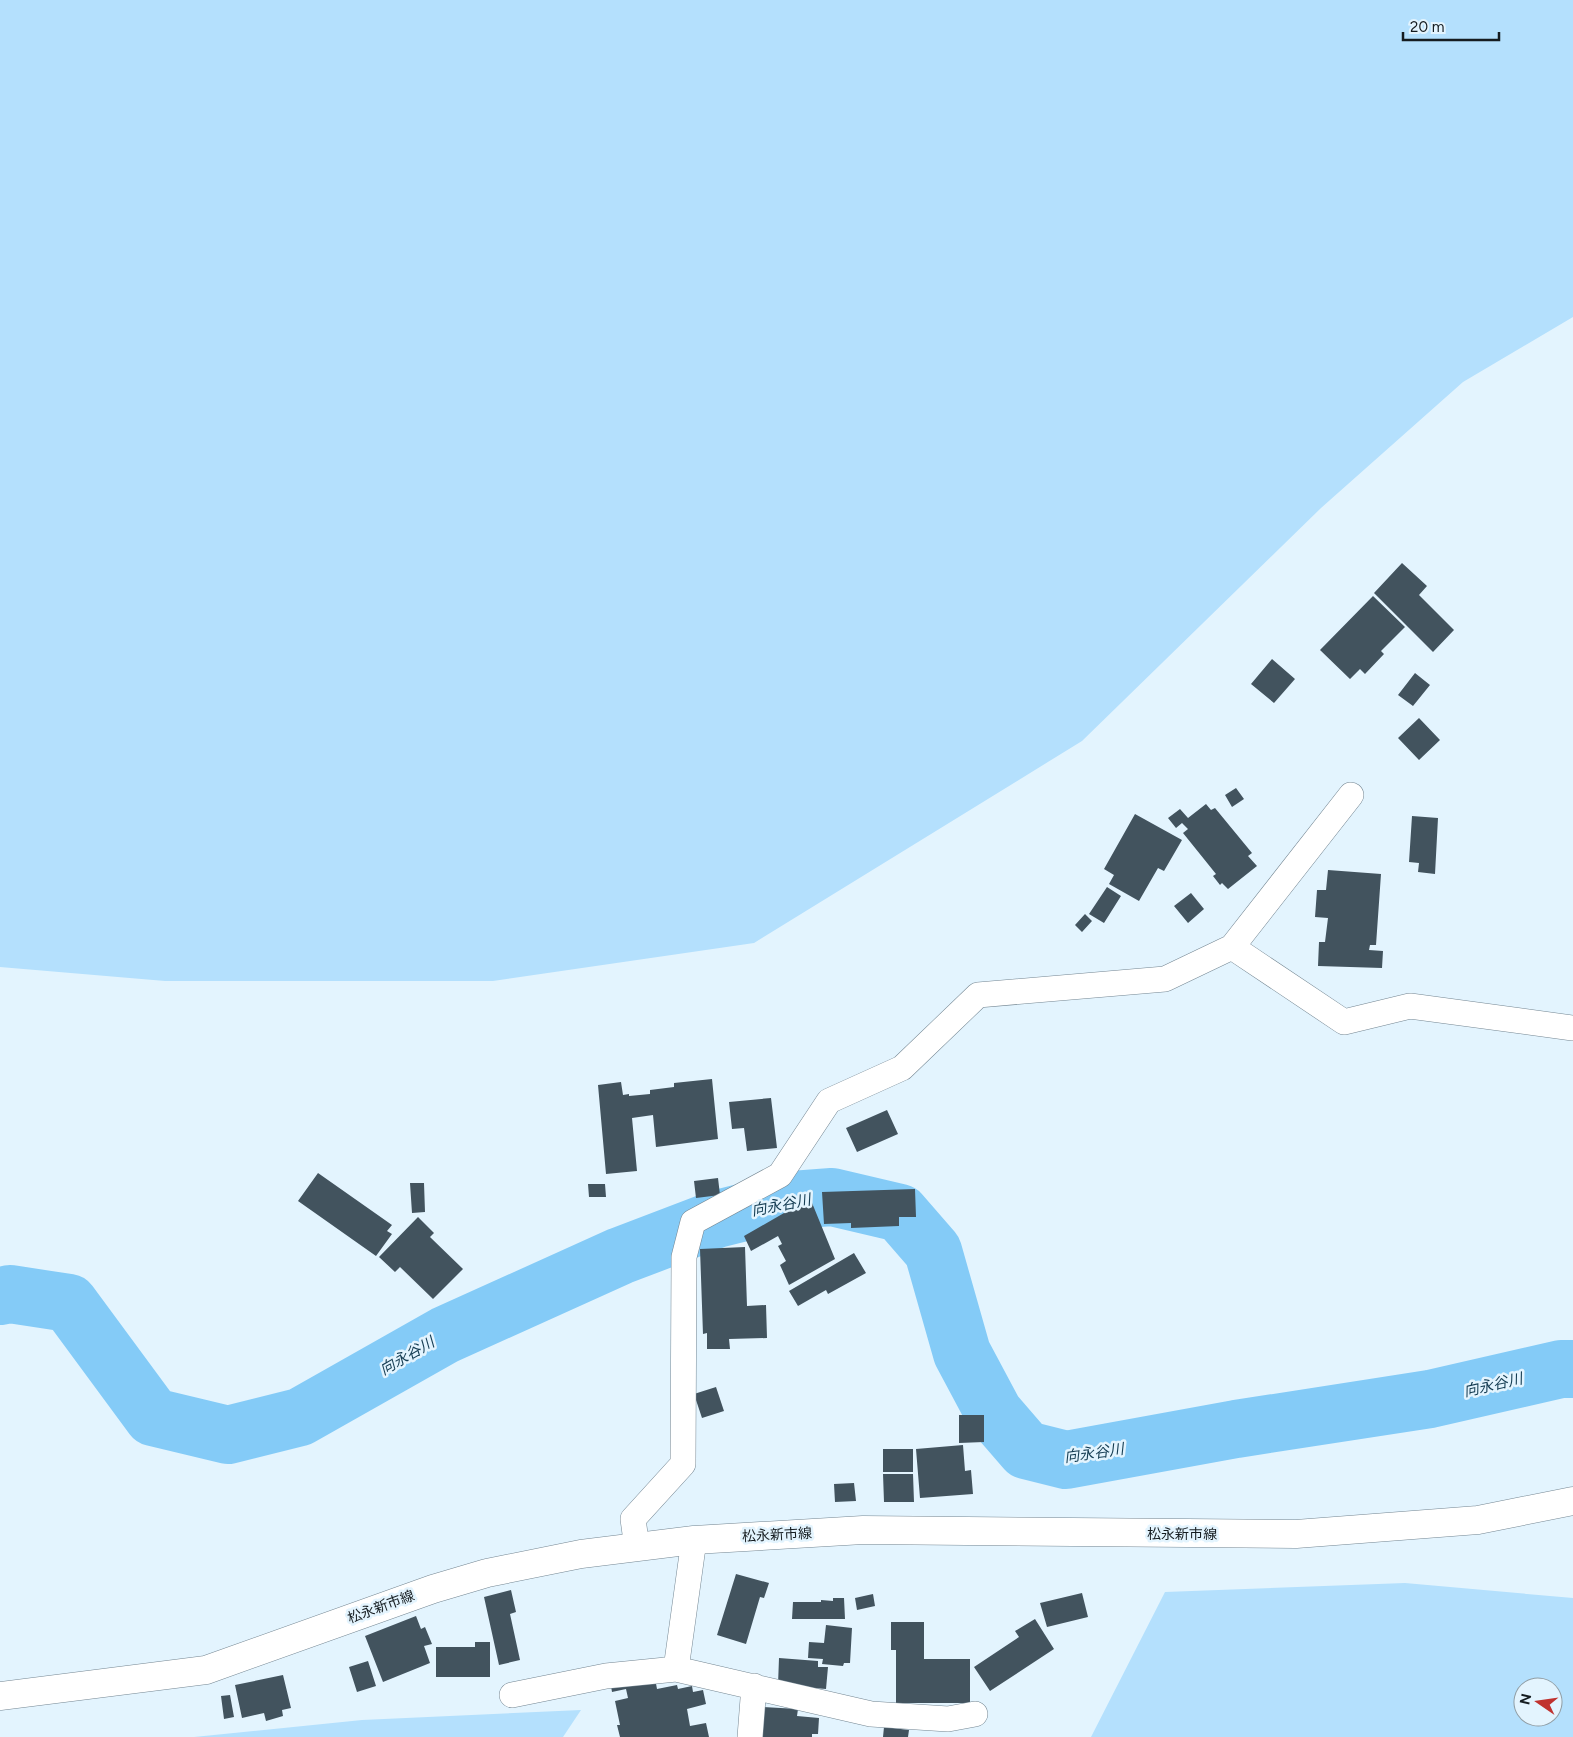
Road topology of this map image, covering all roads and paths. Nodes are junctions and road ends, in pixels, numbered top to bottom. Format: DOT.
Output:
graph roads {
  1 [pos="1352,796"];
  2 [pos="1232,947"];
  3 [pos="1573,1028"];
  4 [pos="1573,1501"];
  5 [pos="694,1540"];
  6 [pos="636,1548"];
  7 [pos="676,1669"];
  8 [pos="754,1686"];
  9 [pos="512,1695"];
  10 [pos="0,1696"];
  11 [pos="975,1714"];
  12 [pos="750,1737"];
  1 -- 2 [label="street"];
  2 -- 3 [label="street"];
  2 -- 6 [label="street"];
  4 -- 5 [label="main road, 松永新市線"];
  5 -- 6 [label="main road, 松永新市線"];
  5 -- 7 [label="street"];
  6 -- 10 [label="main road, 松永新市線"];
  7 -- 8 [label="street"];
  7 -- 9 [label="street"];
  8 -- 11 [label="street"];
  8 -- 12 [label="street"];
}
